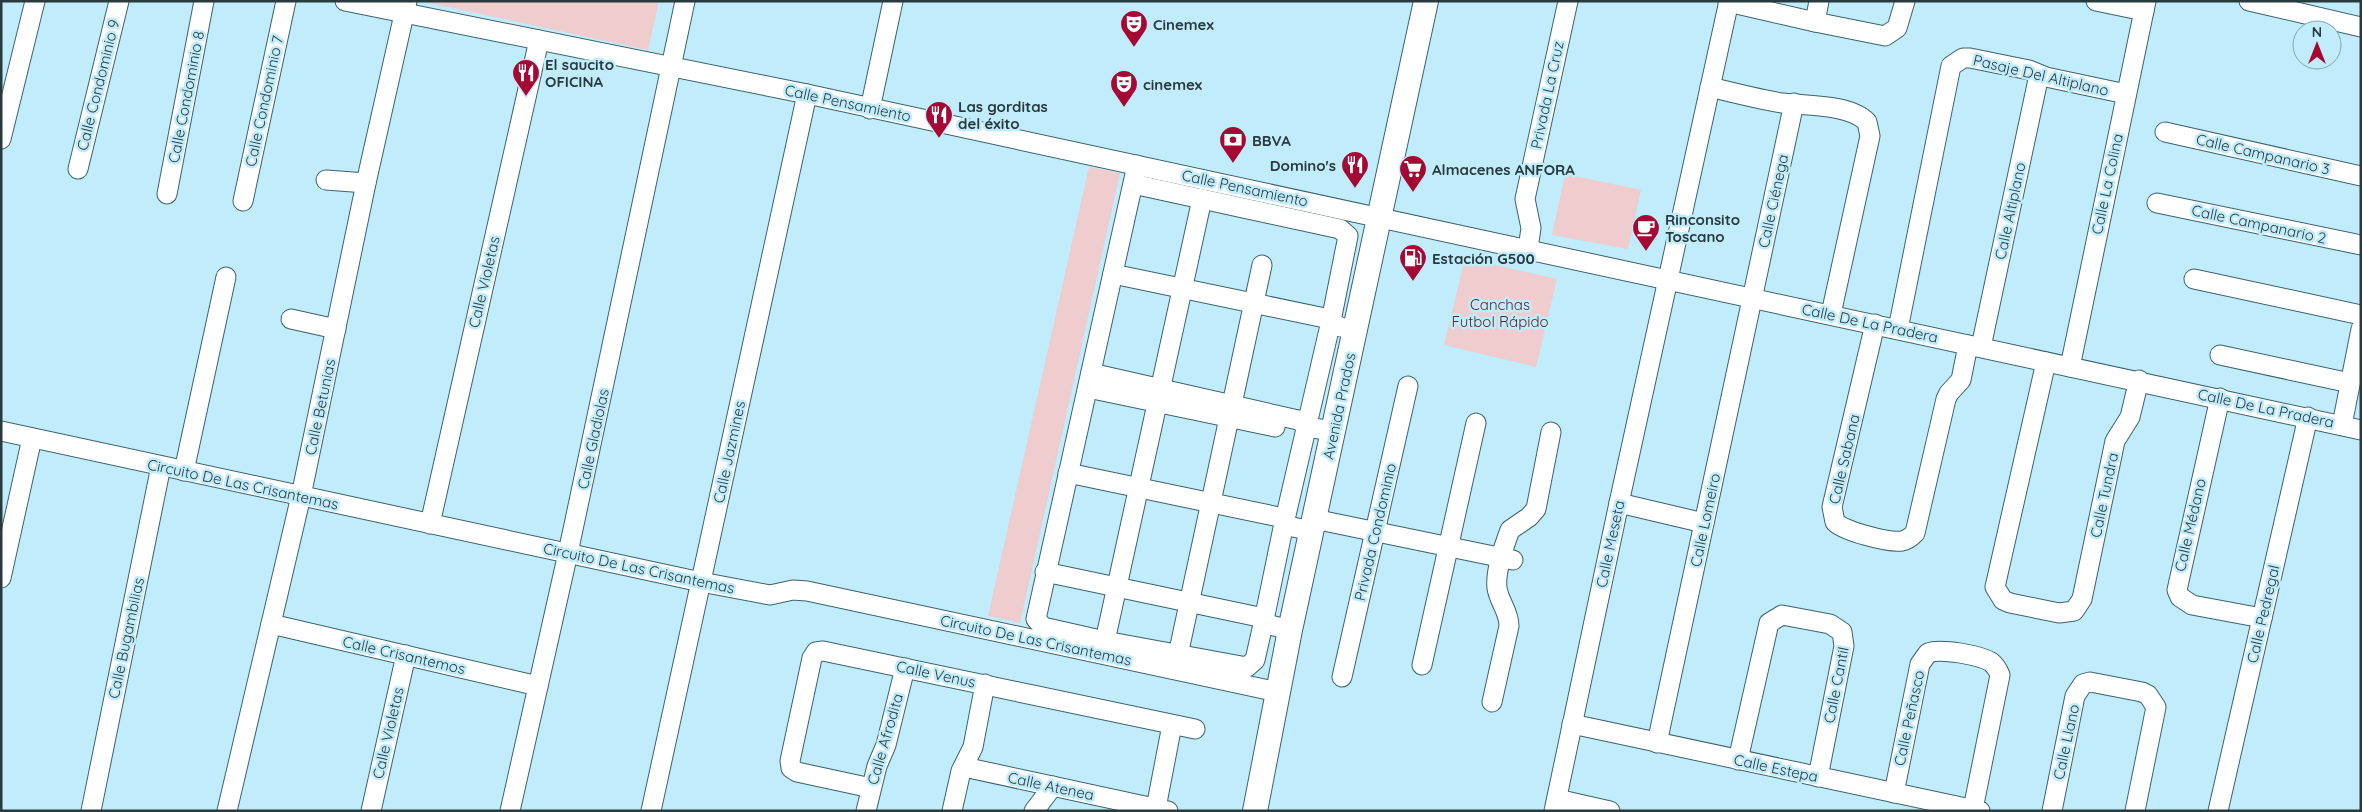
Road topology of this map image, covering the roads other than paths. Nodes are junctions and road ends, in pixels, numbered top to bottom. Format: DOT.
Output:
graph roads {
  1 [pos="35,1"];
  2 [pos="119,1"];
  3 [pos="204,1"];
  4 [pos="286,1"];
  5 [pos="345,1"];
  6 [pos="685,1"];
  7 [pos="893,1"];
  8 [pos="1426,1"];
  9 [pos="1568,1"];
  10 [pos="1819,1"];
  11 [pos="1905,1"];
  12 [pos="2096,1"];
  13 [pos="2249,1"];
  14 [pos="1729,2"];
  15 [pos="2145,6"];
  16 [pos="405,8"];
  17 [pos="1814,22"];
  18 [pos="2361,27"];
  19 [pos="539,40"];
  20 [pos="672,66"];
  21 [pos="2039,75"];
  22 [pos="1710,87"];
  23 [pos="806,94"];
  24 [pos="2126,94"];
  25 [pos="1794,103"];
  26 [pos="870,108"];
  27 [pos="2165,132"];
  28 [pos="1,139"];
  29 [pos="1137,165"];
  30 [pos="78,169"];
  31 [pos="2361,176"];
  32 [pos="326,180"];
  33 [pos="366,184"];
  34 [pos="1133,184"];
  35 [pos="167,194"];
  36 [pos="1202,199"];
  37 [pos="243,201"];
  38 [pos="2157,203"];
  39 [pos="1380,216"];
  40 [pos="2361,245"];
  41 [pos="1528,249"];
  42 [pos="1262,265"];
  43 [pos="226,276"];
  44 [pos="1668,278"];
  45 [pos="2194,279"];
  46 [pos="1112,280"];
  47 [pos="1180,294"];
  48 [pos="1753,298"];
  49 [pos="1252,308"];
  50 [pos="1831,314"];
  51 [pos="2361,315"];
  52 [pos="291,319"];
  53 [pos="1875,324"];
  54 [pos="1337,326"];
  55 [pos="336,329"];
  56 [pos="1898,329"];
  57 [pos="2361,329"];
  58 [pos="1974,346"];
  59 [pos="2220,355"];
  60 [pos="2046,362"];
  61 [pos="2070,367"];
  62 [pos="1089,380"];
  63 [pos="2138,380"];
  64 [pos="2350,383"];
  65 [pos="1408,386"];
  66 [pos="1158,395"];
  67 [pos="2220,398"];
  68 [pos="1230,411"];
  69 [pos="2308,417"];
  70 [pos="1476,423"];
  71 [pos="2342,425"];
  72 [pos="1314,429"];
  73 [pos="2361,430"];
  74 [pos="1,431"];
  75 [pos="1551,432"];
  76 [pos="32,438"];
  77 [pos="161,466"];
  78 [pos="184,471"];
  79 [pos="1066,479"];
  80 [pos="1137,493"];
  81 [pos="301,496"];
  82 [pos="1619,503"];
  83 [pos="1208,508"];
  84 [pos="1704,523"];
  85 [pos="430,524"];
  86 [pos="1285,525"];
  87 [pos="1313,525"];
  88 [pos="1376,532"];
  89 [pos="1449,546"];
  90 [pos="568,553"];
  91 [pos="1508,559"];
  92 [pos="1,578"];
  93 [pos="1044,578"];
  94 [pos="701,582"];
  95 [pos="1115,593"];
  96 [pos="1187,608"];
  97 [pos="2262,618"];
  98 [pos="271,624"];
  99 [pos="1272,626"];
  100 [pos="1105,641"];
  101 [pos="1178,655"];
  102 [pos="406,656"];
  103 [pos="1422,665"];
  104 [pos="905,668"];
  105 [pos="1342,677"];
  106 [pos="985,684"];
  107 [pos="538,686"];
  108 [pos="1278,692"];
  109 [pos="1492,702"];
  110 [pos="1172,724"];
  111 [pos="1572,724"];
  112 [pos="1195,729"];
  113 [pos="1657,743"];
  114 [pos="1738,760"];
  115 [pos="964,767"];
  116 [pos="1818,777"];
  117 [pos="1053,786"];
  118 [pos="871,788"];
  119 [pos="1894,793"];
  120 [pos="1556,805"];
  121 [pos="1162,810"];
  122 [pos="1976,810"];
  123 [pos="90,811"];
  124 [pos="227,811"];
  125 [pos="371,811"];
  126 [pos="510,811"];
  127 [pos="651,811"];
  128 [pos="866,811"];
  129 [pos="952,811"];
  130 [pos="1034,811"];
  131 [pos="1255,811"];
  132 [pos="1610,811"];
  133 [pos="2052,811"];
  134 [pos="2135,811"];
  135 [pos="2218,811"];
  1 -- 28 [label="street"];
  2 -- 30 [label="street, Calle Condominio 9"];
  3 -- 35 [label="street, Calle Condominio 8"];
  4 -- 37 [label="street, Calle Condominio 7"];
  5 -- 16 [label="street, Calle Pensamiento"];
  6 -- 20 [label="street, Calle Gladiolas"];
  7 -- 26 [label="street"];
  8 -- 39 [label="main road, Avenida Prados"];
  9 -- 41 [label="street, Privada La Cruz"];
  10 -- 17 [label="street"];
  11 -- 17 [label="street"];
  12 -- 15 [label="street"];
  13 -- 18 [label="street"];
  14 -- 17 [label="street"];
  14 -- 22 [label="street, Calle Meseta"];
  15 -- 24 [label="street, Calle La Colina"];
  16 -- 19 [label="street, Calle Pensamiento"];
  16 -- 33 [label="street, Calle Betunias"];
  19 -- 20 [label="street, Calle Pensamiento"];
  19 -- 85 [label="street, Calle Violetas"];
  20 -- 23 [label="street, Calle Pensamiento"];
  20 -- 90 [label="street, Calle Gladiolas"];
  21 -- 24 [label="street, Pasaje Del Altiplano"];
  21 -- 56 [label="street, Pasaje Del Altiplano"];
  21 -- 58 [label="street, Calle Altiplano"];
  22 -- 25 [label="street"];
  22 -- 44 [label="street, Calle Meseta"];
  23 -- 26 [label="street, Calle Pensamiento"];
  23 -- 94 [label="street, Calle Jazmines"];
  24 -- 61 [label="street, Calle La Colina"];
  25 -- 48 [label="street, Calle Ciénega"];
  25 -- 50 [label="street"];
  26 -- 29 [label="street, Calle Pensamiento"];
  27 -- 31 [label="street, Calle Campanario 3"];
  29 -- 34 [label="street"];
  29 -- 39 [label="street, Calle Pensamiento"];
  32 -- 33 [label="street"];
  33 -- 55 [label="street, Calle Betunias"];
  34 -- 36 [label="street"];
  34 -- 46 [label="street"];
  36 -- 47 [label="street"];
  36 -- 54 [label="street"];
  38 -- 40 [label="street, Calle Campanario 2"];
  39 -- 41 [label="street, Calle De La Pradera"];
  39 -- 54 [label="main road, Avenida Prados"];
  41 -- 44 [label="street, Calle De La Pradera"];
  42 -- 49 [label="street"];
  43 -- 78 [label="street"];
  44 -- 48 [label="street, Calle De La Pradera"];
  44 -- 82 [label="street, Calle Meseta"];
  45 -- 51 [label="street"];
  46 -- 47 [label="street"];
  46 -- 62 [label="street"];
  47 -- 49 [label="street"];
  47 -- 66 [label="street"];
  48 -- 50 [label="street, Calle De La Pradera"];
  48 -- 84 [label="street, Calle Lomeiro"];
  49 -- 54 [label="street"];
  49 -- 68 [label="street"];
  50 -- 53 [label="street, Calle De La Pradera"];
  52 -- 55 [label="street"];
  53 -- 56 [label="street, Calle De La Pradera"];
  53 -- 58 [label="street, Calle Sabana"];
  54 -- 72 [label="main road, Avenida Prados"];
  55 -- 81 [label="street, Calle Betunias"];
  56 -- 58 [label="street, Calle De La Pradera"];
  57 -- 64 [label="street"];
  58 -- 60 [label="street, Calle De La Pradera"];
  59 -- 64 [label="street"];
  60 -- 61 [label="street, Calle De La Pradera"];
  60 -- 63 [label="street, Calle Tundra"];
  61 -- 63 [label="street, Calle De La Pradera"];
  62 -- 66 [label="street"];
  62 -- 79 [label="street"];
  63 -- 67 [label="street, Calle De La Pradera"];
  64 -- 71 [label="street"];
  65 -- 88 [label="street, Privada Condominio"];
  66 -- 68 [label="street"];
  66 -- 80 [label="street"];
  67 -- 69 [label="street, Calle De La Pradera"];
  67 -- 97 [label="street, Calle Médano"];
  68 -- 72 [label="street"];
  68 -- 83 [label="street"];
  69 -- 71 [label="street, Calle De La Pradera"];
  69 -- 97 [label="street, Calle Pedregal"];
  70 -- 89 [label="street"];
  71 -- 73 [label="street, Calle De La Pradera"];
  72 -- 86 [label="street"];
  72 -- 87 [label="main road, Avenida Prados"];
  74 -- 76 [label="street, Circuito De Las Crisantemas"];
  75 -- 91 [label="street"];
  76 -- 77 [label="street, Circuito De Las Crisantemas"];
  76 -- 92 [label="street"];
  77 -- 78 [label="street, Circuito De Las Crisantemas"];
  77 -- 123 [label="street, Calle Bugambilias"];
  78 -- 81 [label="street, Circuito De Las Crisantemas"];
  79 -- 80 [label="street"];
  79 -- 93 [label="street"];
  80 -- 83 [label="street"];
  80 -- 95 [label="street"];
  81 -- 85 [label="street, Circuito De Las Crisantemas"];
  81 -- 98 [label="street, Calle Betunias"];
  82 -- 84 [label="street"];
  82 -- 111 [label="street, Calle Meseta"];
  83 -- 86 [label="street"];
  83 -- 96 [label="street"];
  84 -- 113 [label="street, Calle Lomeiro"];
  85 -- 90 [label="street, Circuito De Las Crisantemas"];
  86 -- 87 [label="street"];
  86 -- 99 [label="street"];
  87 -- 88 [label="street"];
  87 -- 99 [label="main road, Avenida Prados"];
  88 -- 89 [label="street"];
  88 -- 105 [label="street, Privada Condominio"];
  89 -- 91 [label="street"];
  89 -- 103 [label="street"];
  90 -- 94 [label="street, Circuito De Las Crisantemas"];
  90 -- 107 [label="street, Calle Gladiolas"];
  91 -- 109 [label="street"];
  93 -- 95 [label="street"];
  93 -- 100 [label="street"];
  94 -- 108 [label="street, Circuito De Las Crisantemas"];
  94 -- 127 [label="street, Calle Jazmines"];
  95 -- 96 [label="street"];
  95 -- 100 [label="street"];
  96 -- 99 [label="street"];
  96 -- 101 [label="street"];
  97 -- 135 [label="street, Calle Pedregal"];
  98 -- 102 [label="street, Calle Crisantemos"];
  98 -- 124 [label="street, Calle Betunias"];
  99 -- 101 [label="street"];
  99 -- 108 [label="main road, Avenida Prados"];
  100 -- 101 [label="street"];
  102 -- 107 [label="street, Calle Crisantemos"];
  102 -- 125 [label="street, Calle Violetas"];
  104 -- 106 [label="street, Calle Venus"];
  104 -- 118 [label="street, Calle Afrodita"];
  104 -- 118 [label="street, Calle Venus"];
  106 -- 110 [label="street, Calle Venus"];
  106 -- 115 [label="street"];
  107 -- 126 [label="street, Calle Gladiolas"];
  108 -- 131 [label="main road, Avenida Prados"];
  110 -- 112 [label="street, Calle Venus"];
  110 -- 121 [label="street"];
  111 -- 113 [label="street, Calle Estepa"];
  111 -- 120 [label="street, Calle Meseta"];
  113 -- 114 [label="street, Calle Estepa"];
  114 -- 116 [label="street, Calle Estepa"];
  114 -- 116 [label="street, Calle Cantil"];
  115 -- 117 [label="street, Calle Atenea"];
  115 -- 129 [label="street"];
  116 -- 119 [label="street, Calle Estepa"];
  117 -- 121 [label="street, Calle Atenea"];
  117 -- 130 [label="street"];
  118 -- 128 [label="street, Calle Afrodita"];
  119 -- 122 [label="street, Calle Estepa"];
  119 -- 122 [label="street, Calle Peñasco"];
  120 -- 132 [label="street"];
  133 -- 134 [label="street, Calle Llano"];
}
